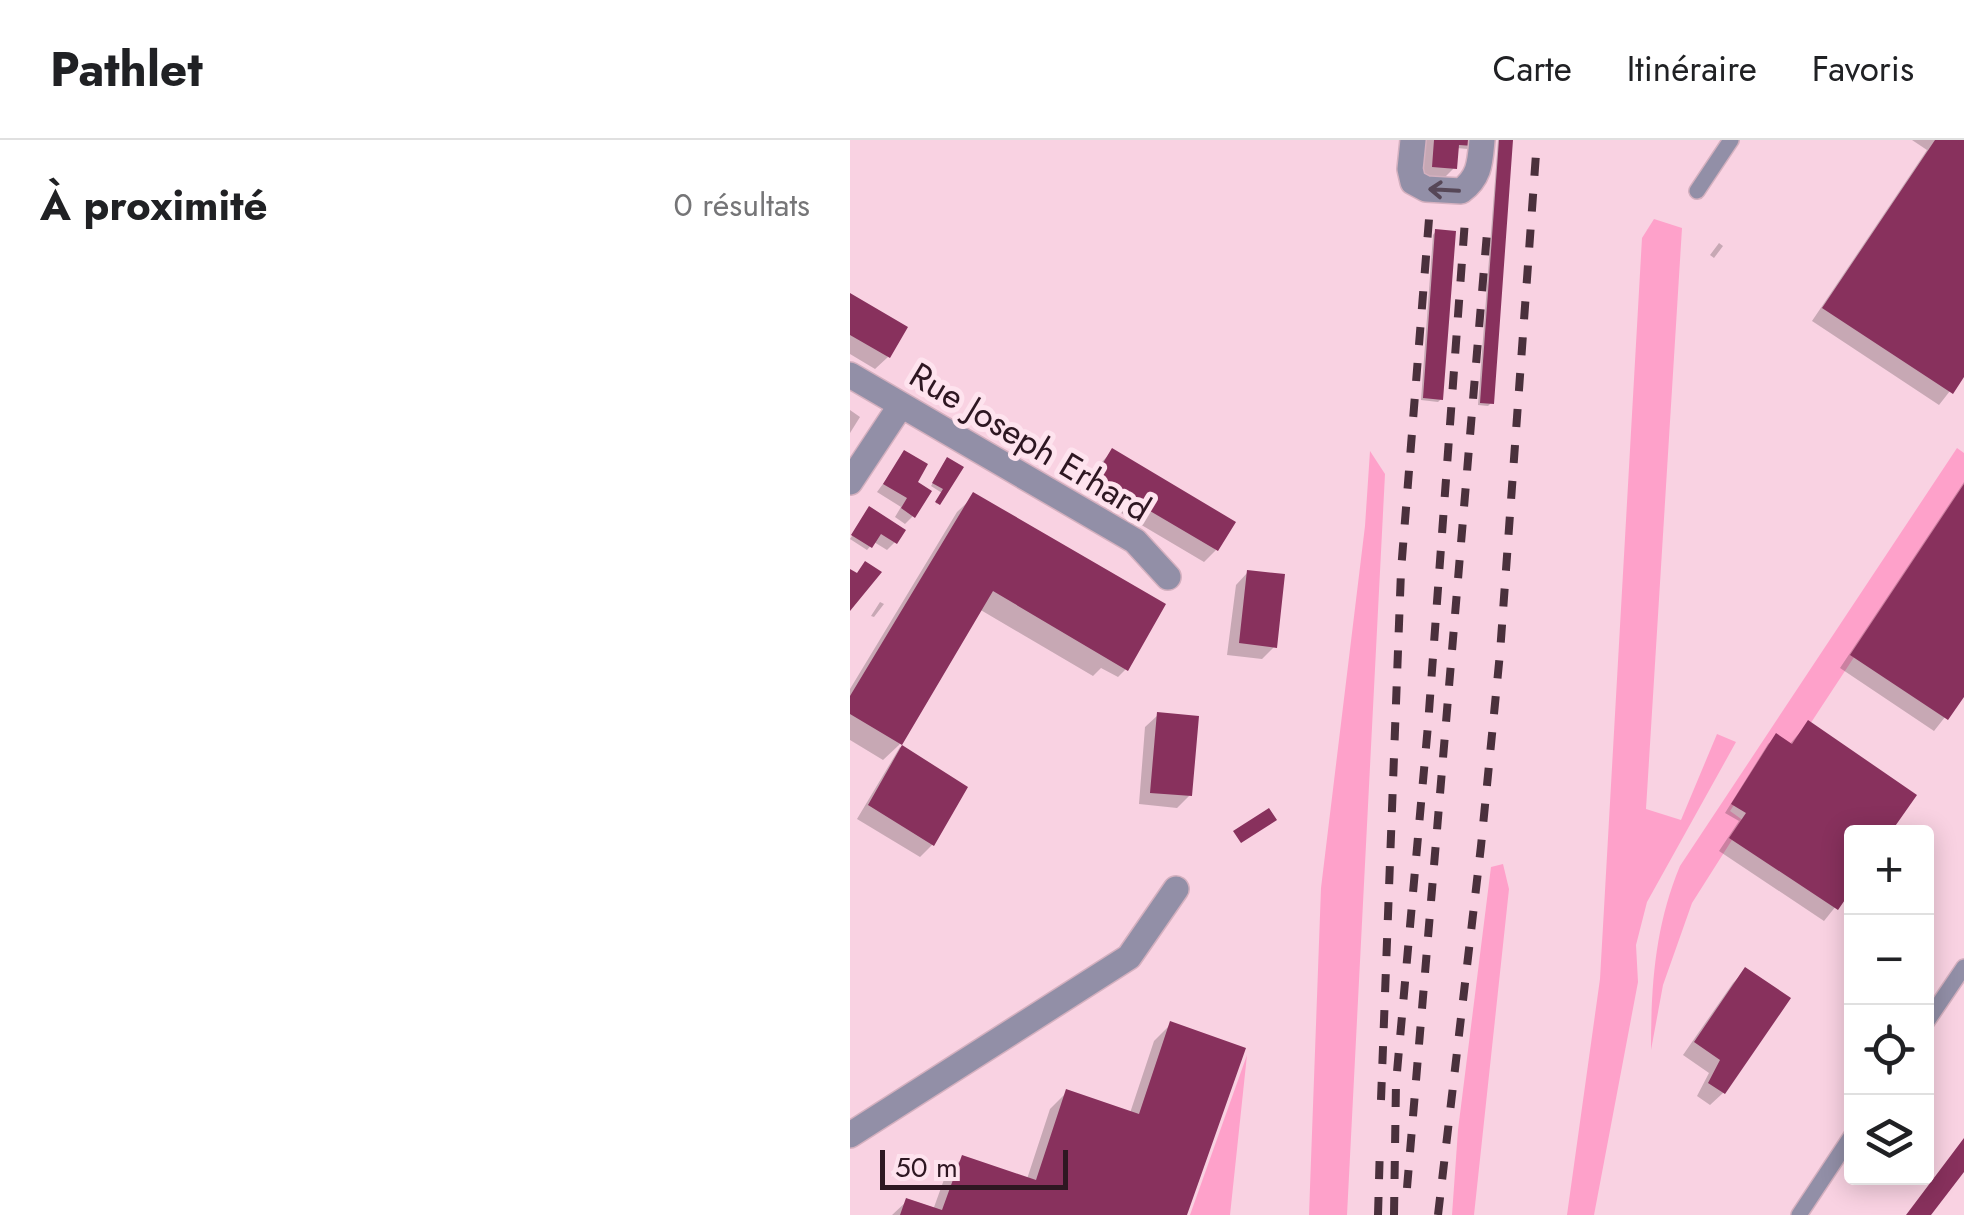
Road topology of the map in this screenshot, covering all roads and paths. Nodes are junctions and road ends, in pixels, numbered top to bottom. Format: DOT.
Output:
graph roads {
  1 [pos="1413,140"];
  2 [pos="1482,140"];
  3 [pos="1732,140"];
  4 [pos="1698,191"];
  5 [pos="850,375"];
  6 [pos="901,405"];
  7 [pos="850,482"];
  8 [pos="1168,576"];
  9 [pos="1176,890"];
  10 [pos="1964,966"];
  11 [pos="1934,1011"];
  12 [pos="850,1134"];
  13 [pos="1844,1148"];
  14 [pos="1798,1215"];
  2 -- 1 [label="street, one-way"];
  3 -- 4 [label="lane"];
  5 -- 6 [label="street, Rue Joseph Erhard"];
  6 -- 7 [label="street"];
  6 -- 8 [label="street, Rue Joseph Erhard"];
  9 -- 12 [label="street"];
  10 -- 11 [label="lane"];
  13 -- 14 [label="lane"];
}
